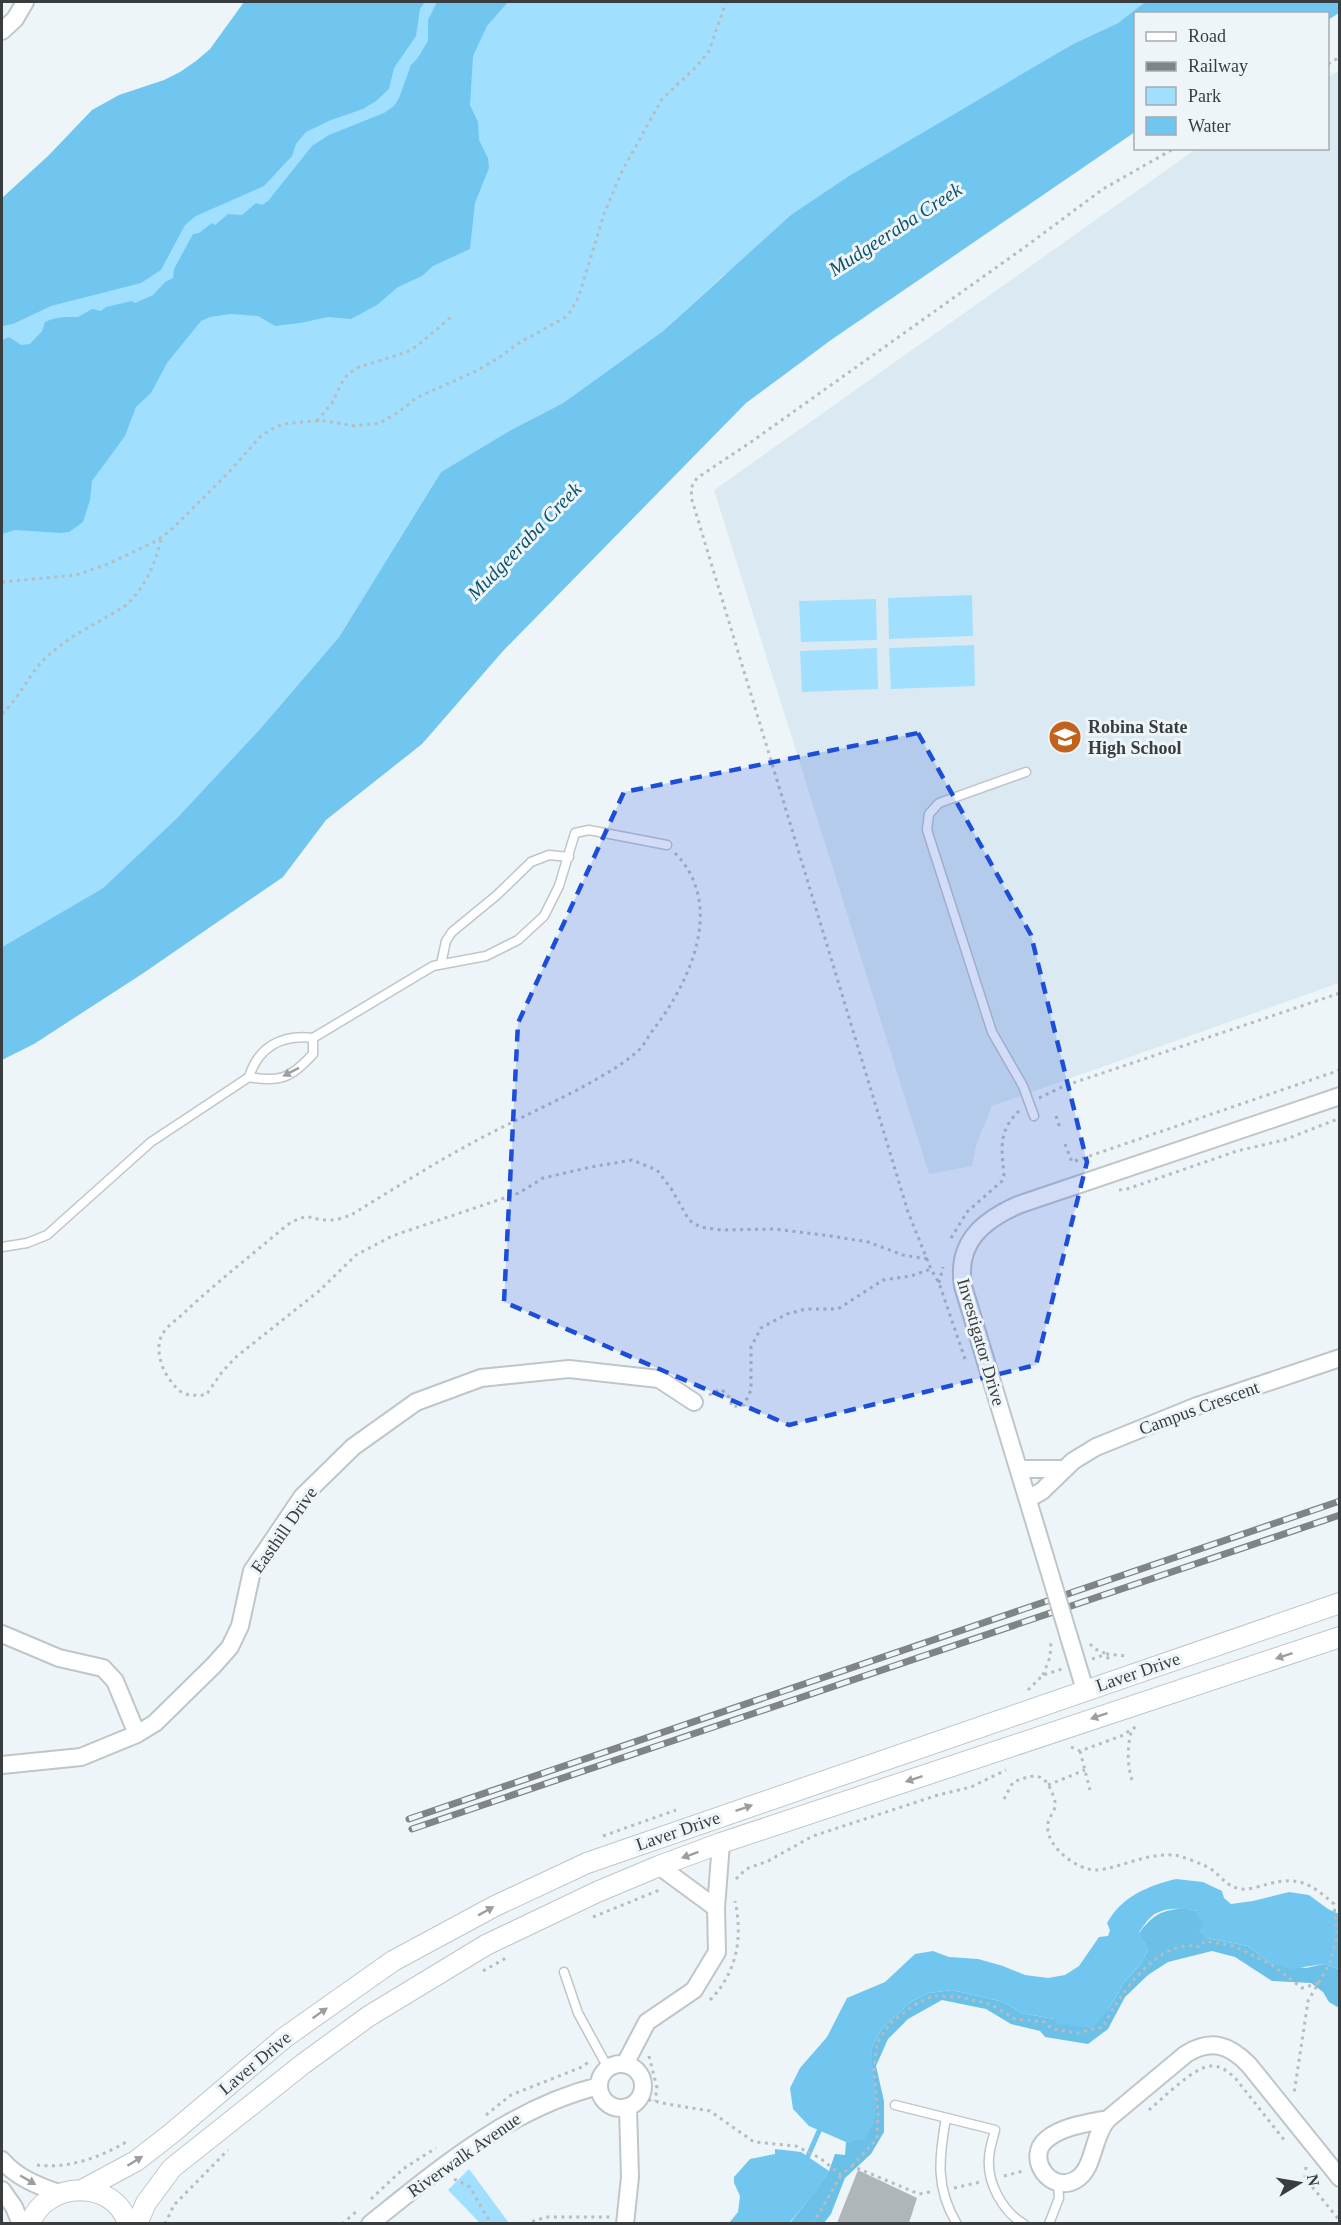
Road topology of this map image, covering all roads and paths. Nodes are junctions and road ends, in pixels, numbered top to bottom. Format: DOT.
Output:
graph roads {
  1 [pos="25,2"];
  2 [pos="726,2"];
  3 [pos="2,31"];
  4 [pos="1171,150"];
  5 [pos="451,317"];
  6 [pos="317,421"];
  7 [pos="161,538"];
  8 [pos="2,582"];
  9 [pos="2,714"];
  10 [pos="1026,772"];
  11 [pos="667,845"];
  12 [pos="569,857"];
  13 [pos="441,964"];
  14 [pos="1340,993"];
  15 [pos="313,1038"];
  16 [pos="1340,1070"];
  17 [pos="249,1077"];
  18 [pos="1048,1093"];
  19 [pos="1340,1096"];
  20 [pos="1050,1098"];
  21 [pos="1029,1104"];
  22 [pos="1034,1116"];
  23 [pos="1056,1116"];
  24 [pos="1340,1118"];
  25 [pos="1060,1128"];
  26 [pos="1065,1144"];
  27 [pos="1119,1190"];
  28 [pos="950,1241"];
  29 [pos="2,1247"];
  30 [pos="928,1259"];
  31 [pos="943,1264"];
  32 [pos="931,1269"];
  33 [pos="939,1283"];
  34 [pos="1340,1358"];
  35 [pos="966,1360"];
  36 [pos="694,1402"];
  37 [pos="1019,1469"];
  38 [pos="1064,1469"];
  39 [pos="1028,1499"];
  40 [pos="1340,1603"];
  41 [pos="2,1634"];
  42 [pos="1340,1637"];
  43 [pos="1078,1639"];
  44 [pos="1051,1640"];
  45 [pos="1107,1654"];
  46 [pos="1043,1675"];
  47 [pos="1085,1690"];
  48 [pos="1132,1729"];
  49 [pos="137,1734"];
  50 [pos="1080,1751"];
  51 [pos="2,1765"];
  52 [pos="1012,1767"];
  53 [pos="1085,1770"];
  54 [pos="1132,1780"];
  55 [pos="1048,1785"];
  56 [pos="1090,1790"];
  57 [pos="1004,1799"];
  58 [pos="721,1843"];
  59 [pos="659,1866"];
  60 [pos="672,1890"];
  61 [pos="722,1898"];
  62 [pos="1340,1902"];
  63 [pos="1334,1904"];
  64 [pos="589,1918"];
  65 [pos="510,1956"];
  66 [pos="481,1972"];
  67 [pos="564,1972"];
  68 [pos="1319,1983"];
  69 [pos="708,2002"];
  70 [pos="650,2047"];
  71 [pos="625,2064"];
  72 [pos="608,2068"];
  73 [pos="599,2086"];
  74 [pos="641,2102"];
  75 [pos="895,2105"];
  76 [pos="1143,2115"];
  77 [pos="1290,2116"];
  78 [pos="946,2118"];
  79 [pos="1108,2119"];
  80 [pos="1286,2141"];
  81 [pos="228,2150"];
  82 [pos="1300,2159"];
  83 [pos="2,2160"];
  84 [pos="852,2166"];
  85 [pos="443,2168"];
  86 [pos="834,2169"];
  87 [pos="841,2175"];
  88 [pos="1340,2178"];
  89 [pos="1058,2184"];
  90 [pos="84,2189"];
  91 [pos="2,2190"];
  92 [pos="58,2193"];
  93 [pos="626,2221"];
  94 [pos="1340,2221"];
  95 [pos="21,2223"];
  96 [pos="30,2223"];
  97 [pos="129,2223"];
  98 [pos="137,2223"];
  99 [pos="165,2223"];
  100 [pos="370,2223"];
  101 [pos="493,2223"];
  102 [pos="525,2223"];
  103 [pos="813,2223"];
  104 [pos="957,2223"];
  105 [pos="1024,2223"];
  106 [pos="1049,2223"];
  1 -- 3 [label="street"];
  2 -- 6 [label="path"];
  4 -- 30 [label="path"];
  5 -- 6 [label="path"];
  6 -- 7 [label="path"];
  7 -- 8 [label="path"];
  7 -- 9 [label="path"];
  10 -- 21 [label="lane"];
  11 -- 12 [label="lane"];
  11 -- 30 [label="path"];
  12 -- 13 [label="lane"];
  12 -- 13 [label="lane"];
  13 -- 15 [label="lane"];
  14 -- 18 [label="path"];
  15 -- 17 [label="lane"];
  15 -- 17 [label="lane, one-way"];
  16 -- 26 [label="path"];
  17 -- 29 [label="lane"];
  18 -- 20 [label="path"];
  18 -- 21 [label="path"];
  19 -- 37 [label="street, Investigator Drive"];
  21 -- 22 [label="lane"];
  21 -- 28 [label="path"];
  23 -- 25 [label="path"];
  24 -- 27 [label="path"];
  30 -- 32 [label="path"];
  31 -- 33 [label="path"];
  32 -- 33 [label="path"];
  32 -- 36 [label="path"];
  33 -- 35 [label="path"];
  34 -- 38 [label="street, Campus Crescent"];
  36 -- 49 [label="street, Easthill Drive"];
  37 -- 38 [label="street"];
  37 -- 39 [label="street, Investigator Drive"];
  38 -- 39 [label="street, Campus Crescent"];
  39 -- 43 [label="street, Investigator Drive, bridge"];
  40 -- 47 [label="street, Laver Drive"];
  41 -- 49 [label="street"];
  42 -- 58 [label="street, Laver Drive, one-way"];
  43 -- 45 [label="path"];
  43 -- 47 [label="street, Investigator Drive"];
  44 -- 46 [label="path"];
  90 -- 47 [label="street, Laver Drive, one-way"];
  48 -- 54 [label="path"];
  49 -- 51 [label="street, Easthill Drive"];
  50 -- 53 [label="path"];
  52 -- 61 [label="path"];
  53 -- 55 [label="path"];
  53 -- 56 [label="path"];
  55 -- 57 [label="path"];
  55 -- 63 [label="path"];
  58 -- 59 [label="street, Laver Drive, one-way"];
  58 -- 61 [label="street"];
  59 -- 61 [label="street"];
  59 -- 98 [label="street, Laver Drive"];
  60 -- 64 [label="path"];
  61 -- 69 [label="path"];
  61 -- 71 [label="street"];
  62 -- 63 [label="path"];
  63 -- 68 [label="path"];
  65 -- 66 [label="path"];
  67 -- 72 [label="lane"];
  68 -- 77 [label="path"];
  68 -- 84 [label="path"];
  70 -- 74 [label="path"];
  71 -- 72 [label="street"];
  71 -- 74 [label="street"];
  72 -- 73 [label="street"];
  73 -- 74 [label="street"];
  73 -- 85 [label="street, Riverwalk Avenue"];
  74 -- 86 [label="path"];
  74 -- 93 [label="street"];
  75 -- 78 [label="lane"];
  76 -- 80 [label="path"];
  77 -- 79 [label="street"];
  77 -- 88 [label="street"];
  78 -- 104 [label="lane"];
  78 -- 105 [label="lane"];
  79 -- 89 [label="street"];
  79 -- 89 [label="street"];
  81 -- 99 [label="path"];
  82 -- 94 [label="path"];
  83 -- 92 [label="street, one-way"];
  85 -- 100 [label="street, Riverwalk Avenue"];
  85 -- 101 [label="path"];
  87 -- 103 [label="path"];
  89 -- 106 [label="lane"];
  90 -- 92 [label="street"];
  90 -- 97 [label="street"];
  91 -- 95 [label="street"];
  92 -- 96 [label="street"];
  93 -- 102 [label="path"];
}
